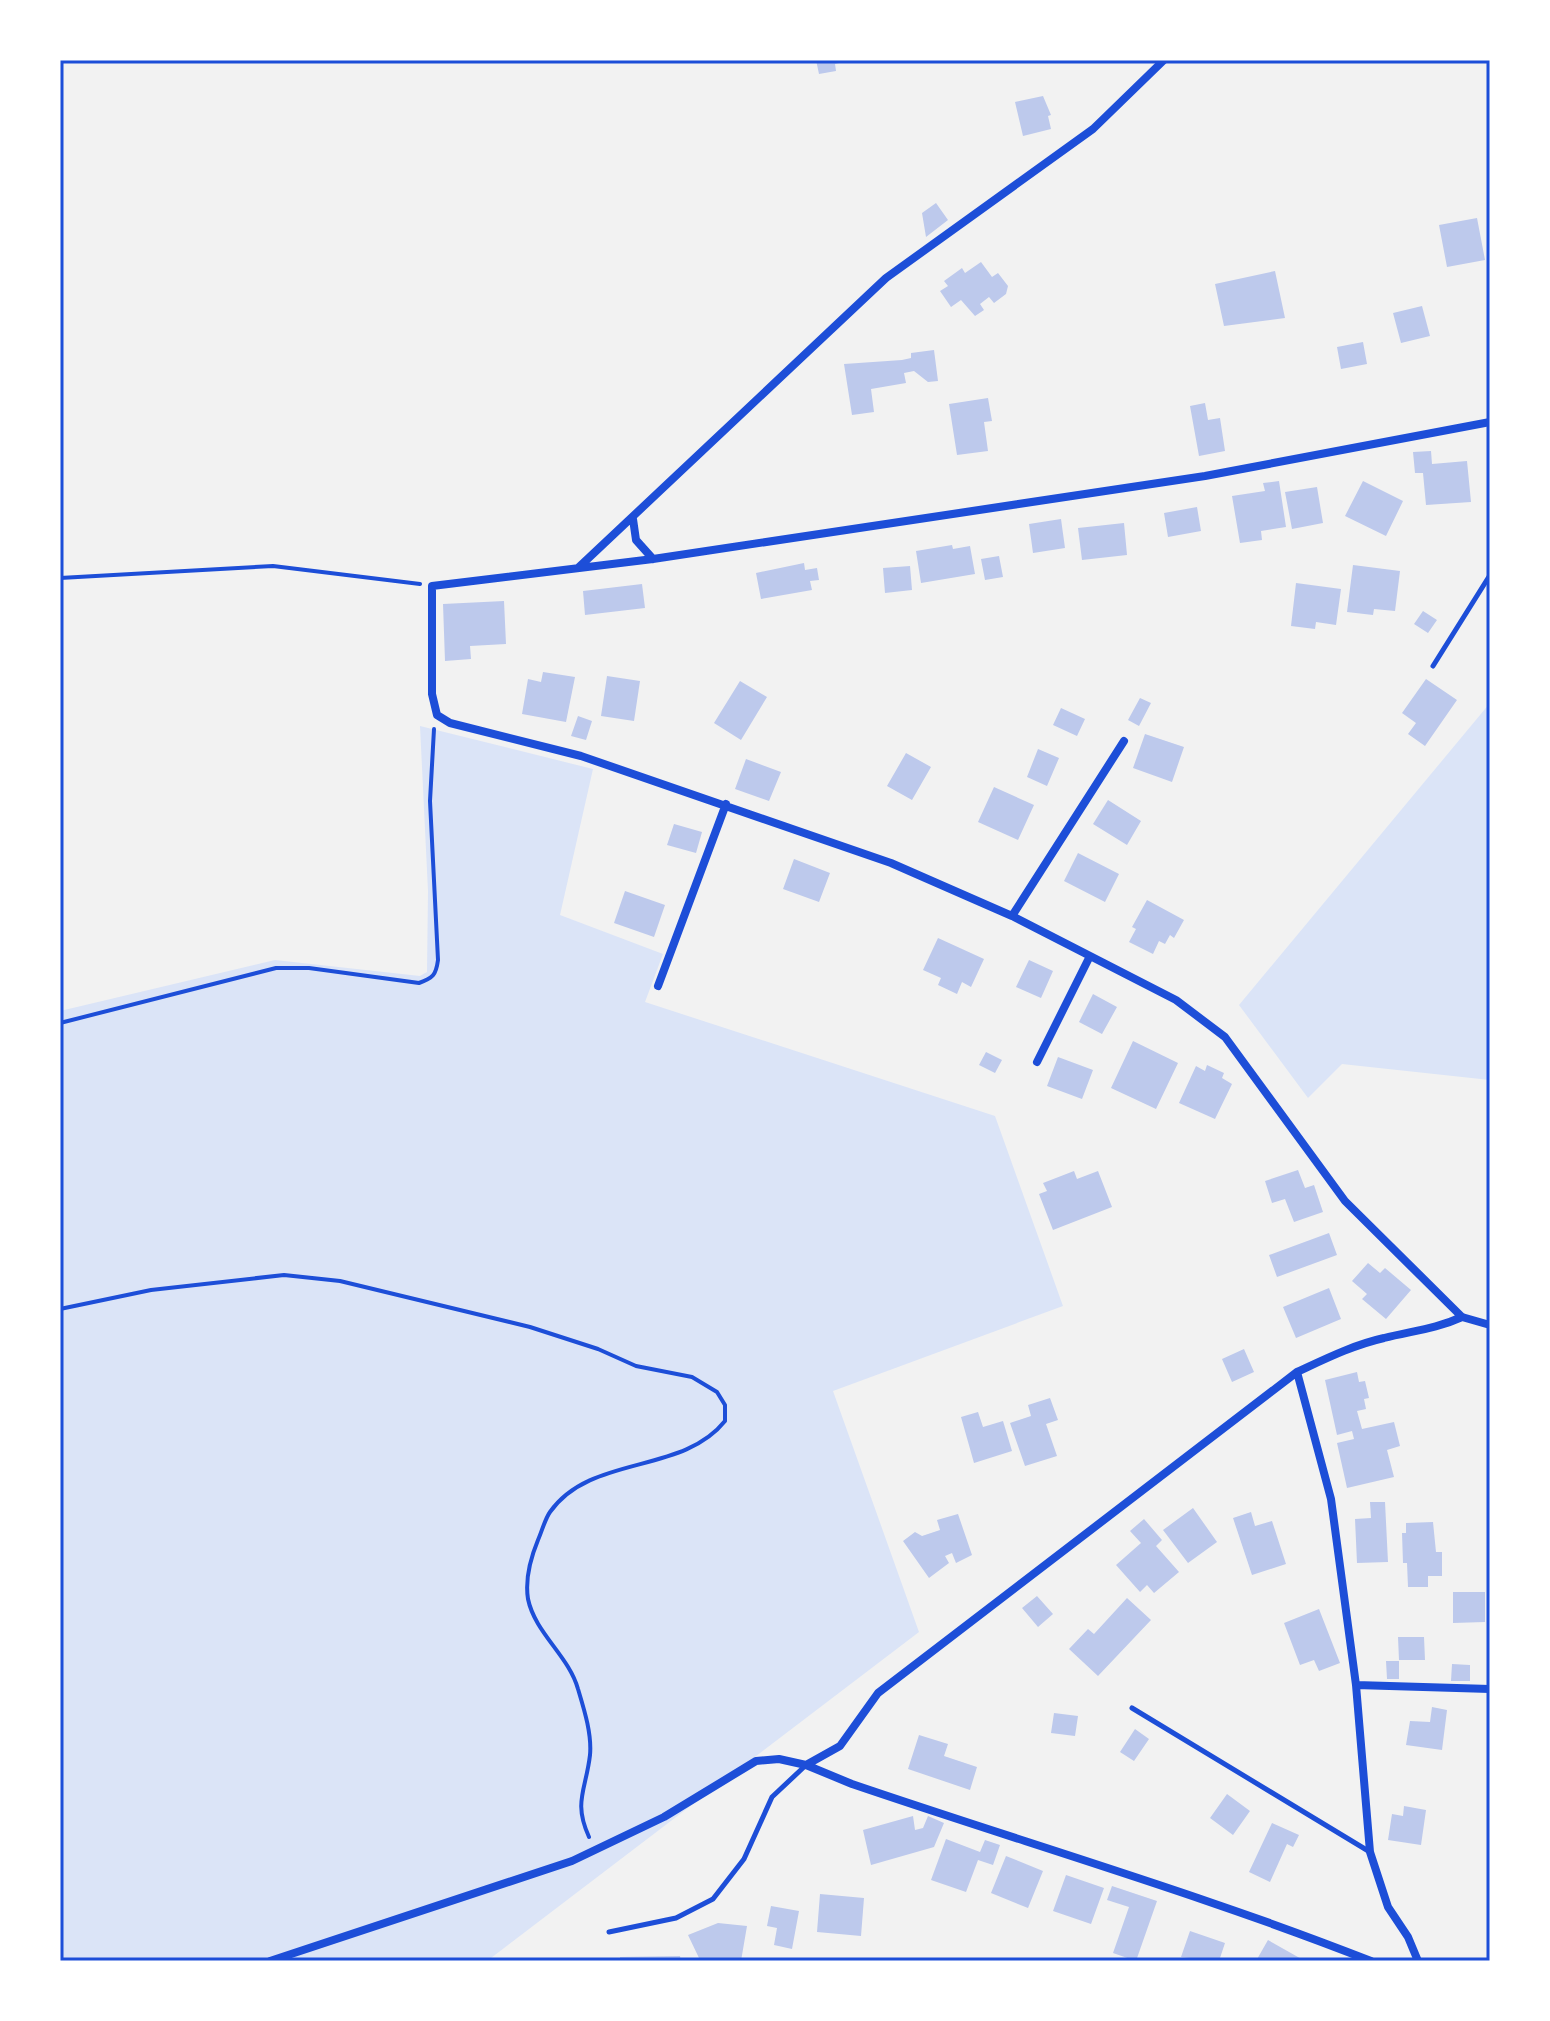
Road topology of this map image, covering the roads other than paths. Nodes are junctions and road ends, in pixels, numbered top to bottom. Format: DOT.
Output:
graph roads {
  1 [pos="1164,60"];
  2 [pos="1490,422"];
  3 [pos="633,518"];
  4 [pos="653,559"];
  5 [pos="574,570"];
  6 [pos="1490,575"];
  7 [pos="1433,666"];
  8 [pos="1124,741"];
  9 [pos="726,804"];
  10 [pos="1012,916"];
  11 [pos="1089,958"];
  12 [pos="658,986"];
  13 [pos="1037,1062"];
  14 [pos="1462,1317"];
  15 [pos="1490,1325"];
  16 [pos="1297,1372"];
  17 [pos="1356,1685"];
  18 [pos="1490,1689"];
  19 [pos="1132,1708"];
  20 [pos="806,1765"];
  21 [pos="1370,1852"];
  22 [pos="609,1932"];
  23 [pos="270,1961"];
  24 [pos="1371,1961"];
  25 [pos="1418,1961"];
  1 -- 3 [label="street"];
  2 -- 4 [label="street"];
  3 -- 4 [label="street"];
  3 -- 5 [label="street"];
  4 -- 5 [label="street"];
  5 -- 9 [label="street"];
  6 -- 7 [label="lane"];
  8 -- 10 [label="street"];
  9 -- 10 [label="street"];
  9 -- 12 [label="street"];
  10 -- 11 [label="street"];
  11 -- 13 [label="street"];
  11 -- 14 [label="street"];
  14 -- 15 [label="street"];
  14 -- 16 [label="street"];
  16 -- 17 [label="street"];
  16 -- 20 [label="street"];
  17 -- 18 [label="street"];
  17 -- 21 [label="street"];
  19 -- 21 [label="lane"];
  20 -- 22 [label="lane"];
  20 -- 23 [label="street"];
  20 -- 24 [label="street"];
  21 -- 25 [label="street"];
}
